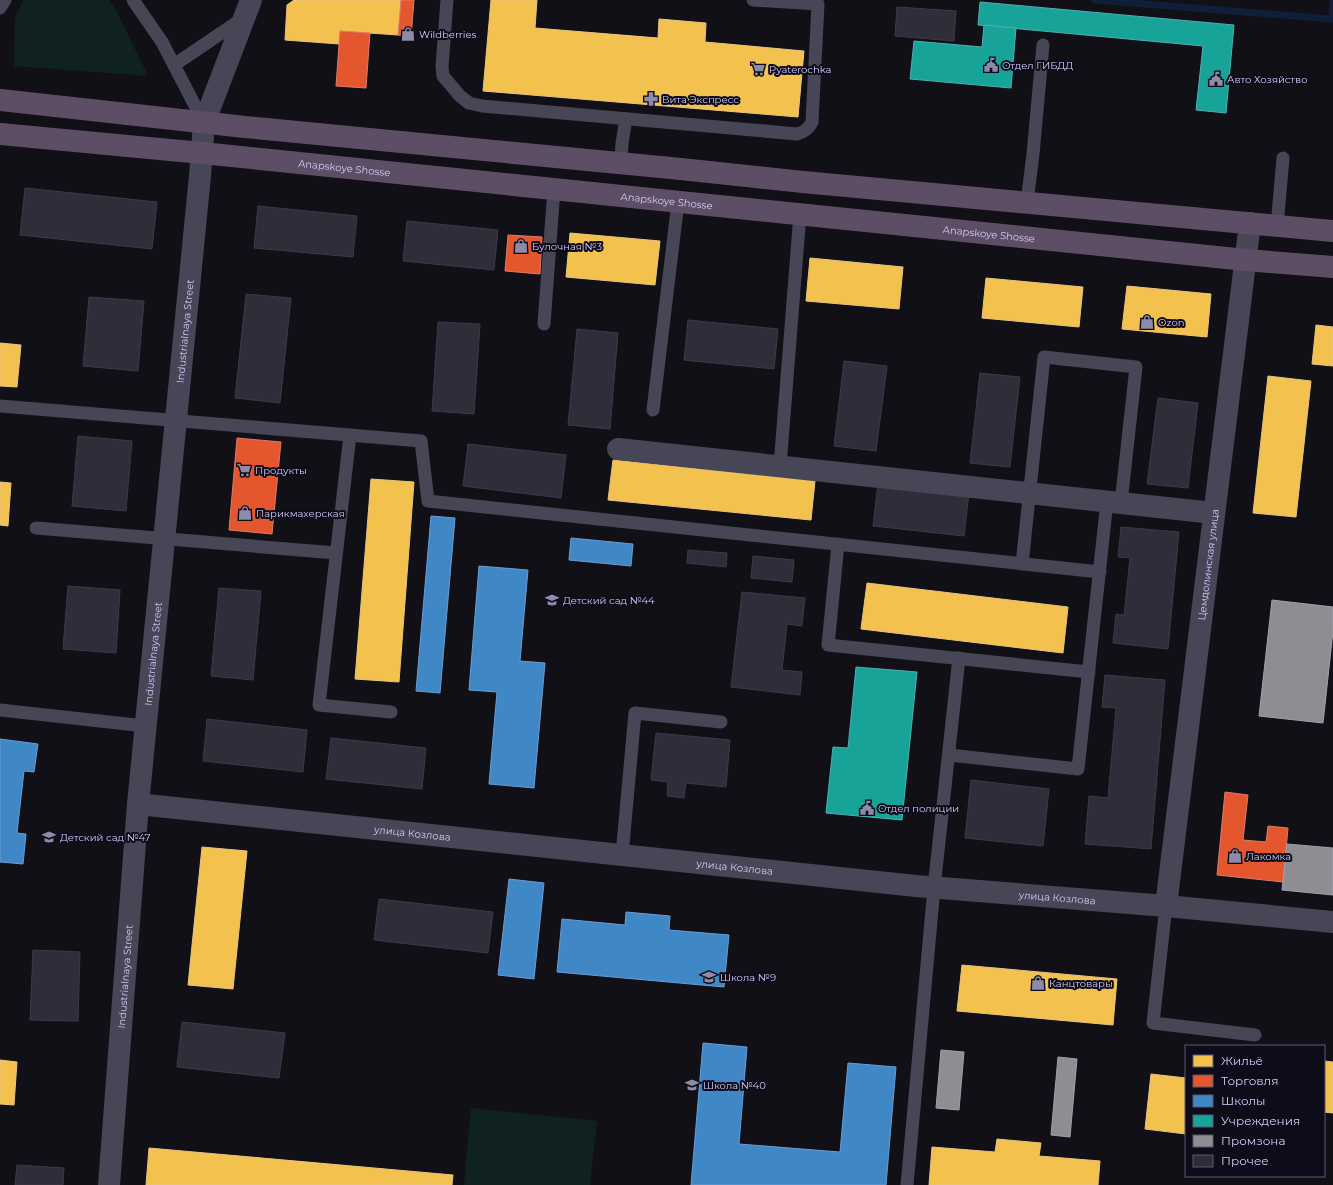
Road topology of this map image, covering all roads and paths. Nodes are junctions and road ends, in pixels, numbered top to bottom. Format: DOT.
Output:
graph roads {
  1 [pos="5,0"];
  2 [pos="133,0"];
  3 [pos="447,0"];
  4 [pos="754,0"];
  5 [pos="818,2"];
  6 [pos="0,8"];
  7 [pos="247,9"];
  8 [pos="1044,45"];
  9 [pos="174,65"];
  10 [pos="0,100"];
  11 [pos="626,119"];
  12 [pos="204,123"];
  13 [pos="0,134"];
  14 [pos="202,153"];
  15 [pos="1283,158"];
  16 [pos="621,163"];
  17 [pos="554,189"];
  18 [pos="678,202"];
  19 [pos="1027,202"];
  20 [pos="800,214"];
  21 [pos="1250,223"];
  22 [pos="1277,226"];
  23 [pos="1333,231"];
  24 [pos="1246,260"];
  25 [pos="1333,267"];
  26 [pos="544,324"];
  27 [pos="0,406"];
  28 [pos="653,410"];
  29 [pos="175,421"];
  30 [pos="350,435"];
  31 [pos="618,449"];
  32 [pos="780,466"];
  33 [pos="1029,493"];
  34 [pos="1114,502"];
  35 [pos="1214,513"];
  36 [pos="36,528"];
  37 [pos="164,538"];
  38 [pos="838,544"];
  39 [pos="336,554"];
  40 [pos="1022,564"];
  41 [pos="1100,572"];
  42 [pos="959,658"];
  43 [pos="1089,672"];
  44 [pos="0,710"];
  45 [pos="391,712"];
  46 [pos="721,722"];
  47 [pos="146,726"];
  48 [pos="949,756"];
  49 [pos="138,804"];
  50 [pos="622,855"];
  51 [pos="934,888"];
  52 [pos="1166,906"];
  53 [pos="1333,922"];
  54 [pos="1255,1035"];
  55 [pos="109,1185"];
  56 [pos="908,1185"];
  1 -- 6 [label="lane"];
  2 -- 9 [label="lane"];
  3 -- 11 [label="lane"];
  4 -- 5 [label="lane"];
  5 -- 11 [label="lane"];
  7 -- 9 [label="lane"];
  7 -- 12 [label="street, Industrialnaya Street"];
  8 -- 19 [label="lane"];
  9 -- 12 [label="lane"];
  10 -- 12 [label="highway"];
  11 -- 16 [label="lane"];
  12 -- 14 [label="street, Industrialnaya Street"];
  12 -- 16 [label="highway"];
  13 -- 14 [label="highway, Anapskoye Shosse"];
  14 -- 17 [label="highway, Anapskoye Shosse"];
  14 -- 29 [label="street, Industrialnaya Street"];
  15 -- 22 [label="lane"];
  16 -- 19 [label="highway"];
  17 -- 18 [label="highway, Anapskoye Shosse"];
  17 -- 26 [label="lane"];
  18 -- 20 [label="highway, Anapskoye Shosse"];
  18 -- 28 [label="lane"];
  19 -- 21 [label="highway"];
  20 -- 24 [label="highway, Anapskoye Shosse"];
  20 -- 32 [label="lane"];
  21 -- 22 [label="highway"];
  21 -- 24 [label="street, Цемдолинская улица"];
  22 -- 23 [label="highway"];
  24 -- 25 [label="highway, Anapskoye Shosse"];
  24 -- 35 [label="street, Цемдолинская улица"];
  27 -- 29 [label="lane"];
  29 -- 30 [label="lane"];
  29 -- 37 [label="street, Industrialnaya Street"];
  30 -- 38 [label="lane"];
  30 -- 39 [label="lane"];
  31 -- 32 [label="street"];
  32 -- 33 [label="street"];
  33 -- 34 [label="street"];
  33 -- 34 [label="lane"];
  33 -- 40 [label="lane"];
  34 -- 35 [label="street"];
  34 -- 41 [label="lane"];
  35 -- 52 [label="street, Цемдолинская улица"];
  36 -- 37 [label="lane"];
  37 -- 39 [label="lane"];
  37 -- 47 [label="street, Industrialnaya Street"];
  38 -- 40 [label="lane"];
  38 -- 42 [label="lane"];
  39 -- 45 [label="lane"];
  40 -- 41 [label="lane"];
  41 -- 43 [label="lane"];
  42 -- 43 [label="lane"];
  42 -- 48 [label="lane"];
  43 -- 48 [label="lane"];
  44 -- 47 [label="lane"];
  46 -- 50 [label="lane"];
  47 -- 49 [label="street, Industrialnaya Street"];
  48 -- 51 [label="lane"];
  49 -- 50 [label="street, улица Козлова"];
  49 -- 55 [label="street, Industrialnaya Street"];
  50 -- 51 [label="street, улица Козлова"];
  51 -- 52 [label="street, улица Козлова"];
  51 -- 56 [label="lane"];
  52 -- 53 [label="street, улица Козлова"];
  52 -- 54 [label="lane"];
}
